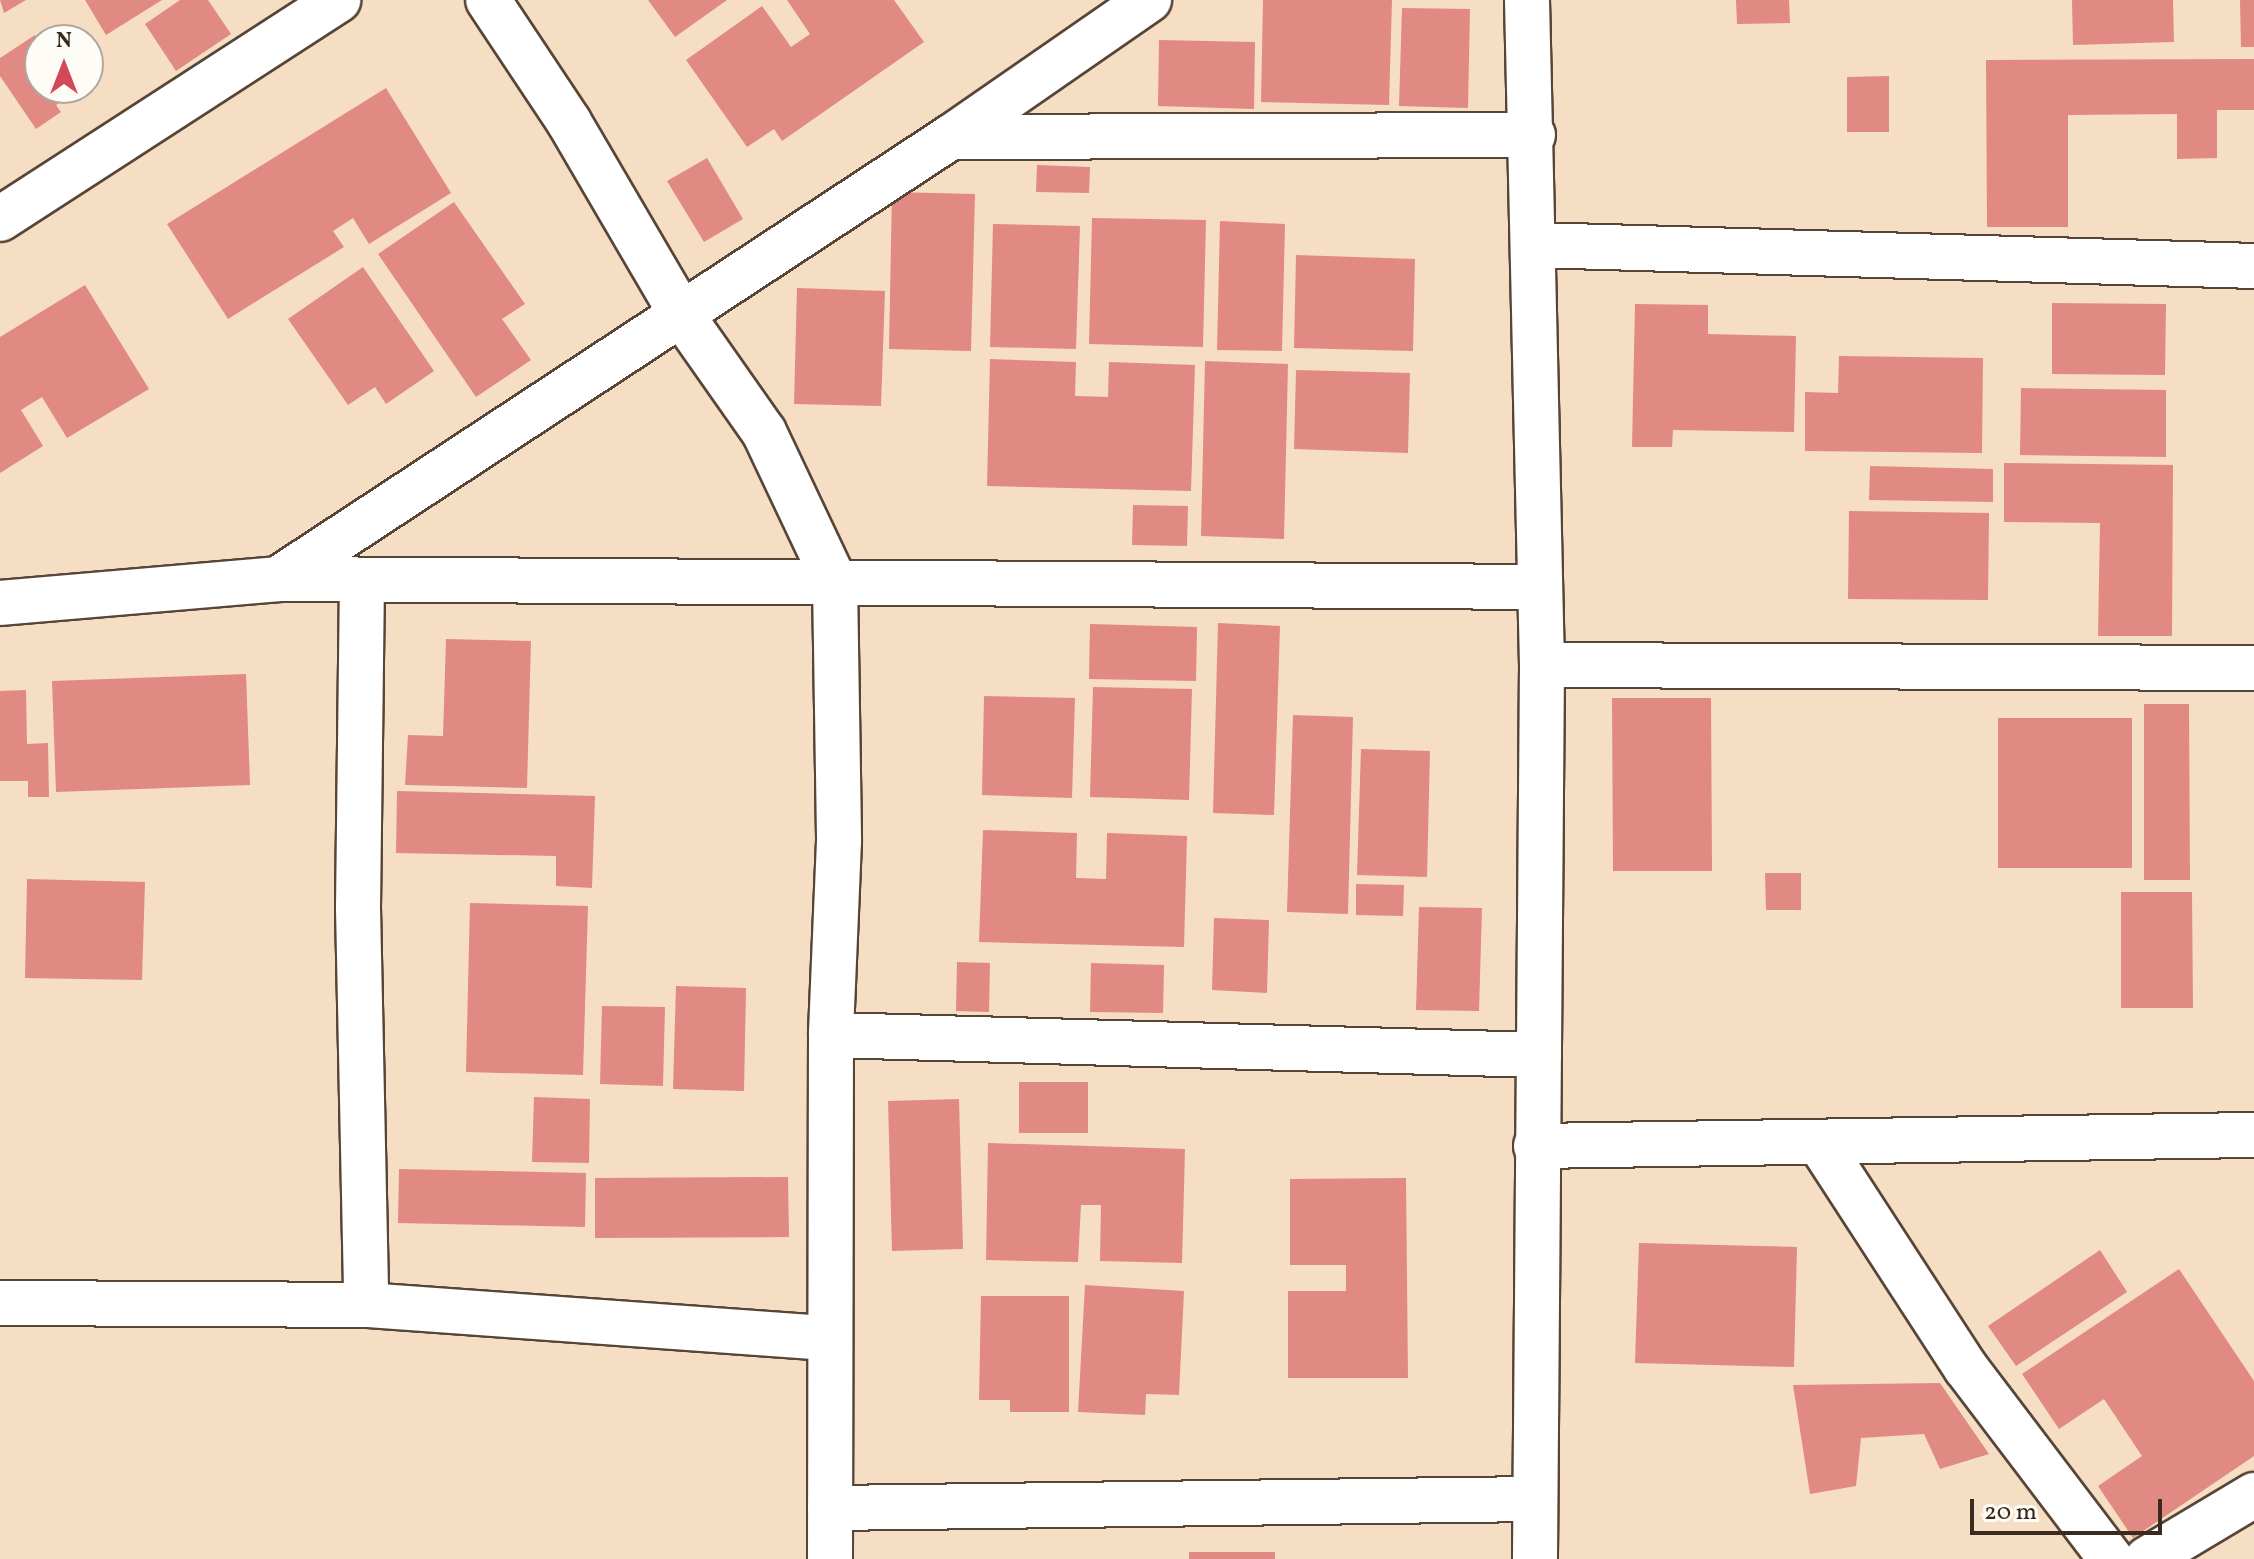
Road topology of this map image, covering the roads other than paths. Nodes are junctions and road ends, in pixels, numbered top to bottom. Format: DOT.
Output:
graph roads {
  1 [pos="338,0"];
  2 [pos="488,0"];
  3 [pos="1149,0"];
  4 [pos="1527,0"];
  5 [pos="1533,135"];
  6 [pos="951,137"];
  7 [pos="0,219"];
  8 [pos="1535,245"];
  9 [pos="2254,266"];
  10 [pos="681,314"];
  11 [pos="278,579"];
  12 [pos="362,580"];
  13 [pos="835,582"];
  14 [pos="1540,587"];
  15 [pos="0,603"];
  16 [pos="1542,665"];
  17 [pos="2254,668"];
  18 [pos="831,1035"];
  19 [pos="1539,1055"];
  20 [pos="2254,1135"];
  21 [pos="1821,1145"];
  22 [pos="1536,1146"];
  23 [pos="0,1303"];
  24 [pos="366,1305"];
  25 [pos="830,1338"];
  26 [pos="2254,1495"];
  27 [pos="1535,1499"];
  28 [pos="830,1508"];
  29 [pos="830,1559"];
  30 [pos="1535,1559"];
  31 [pos="2111,1559"];
  32 [pos="2147,1559"];
  1 -- 7 [label="street"];
  2 -- 10 [label="street"];
  3 -- 6 [label="street"];
  4 -- 5 [label="street"];
  5 -- 6 [label="street"];
  5 -- 8 [label="street"];
  6 -- 10 [label="street"];
  8 -- 9 [label="street"];
  8 -- 14 [label="street"];
  10 -- 11 [label="street"];
  10 -- 13 [label="street"];
  11 -- 12 [label="street"];
  11 -- 15 [label="street"];
  12 -- 13 [label="street"];
  12 -- 24 [label="street"];
  13 -- 14 [label="street"];
  13 -- 18 [label="street"];
  14 -- 16 [label="street"];
  16 -- 17 [label="street"];
  16 -- 19 [label="street"];
  18 -- 19 [label="street"];
  18 -- 25 [label="street"];
  19 -- 22 [label="street"];
  20 -- 21 [label="street"];
  21 -- 22 [label="street"];
  21 -- 31 [label="street"];
  22 -- 27 [label="street"];
  23 -- 24 [label="street"];
  24 -- 25 [label="street"];
  25 -- 28 [label="street"];
  26 -- 32 [label="street"];
  27 -- 28 [label="street"];
  27 -- 30 [label="street"];
  28 -- 29 [label="street"];
}
